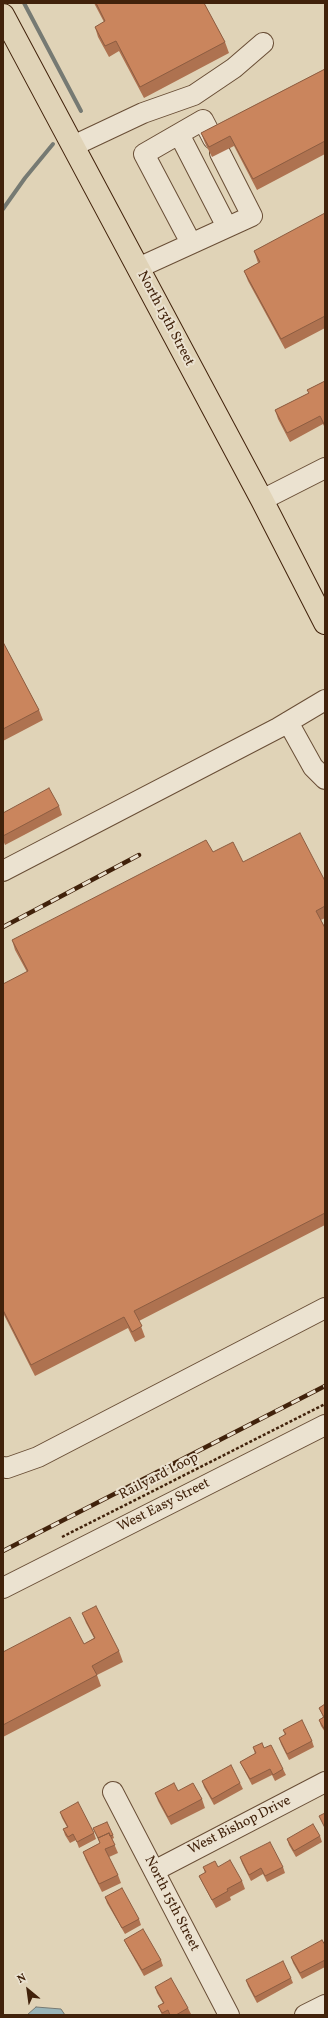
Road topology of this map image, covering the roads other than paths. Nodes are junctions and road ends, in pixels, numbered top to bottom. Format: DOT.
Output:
graph roads {
  1 [pos="3,15"];
  2 [pos="263,43"];
  3 [pos="179,134"];
  4 [pos="73,146"];
  5 [pos="227,227"];
  6 [pos="191,243"];
  7 [pos="138,268"];
  8 [pos="325,468"];
  9 [pos="262,500"];
  10 [pos="322,610"];
  11 [pos="325,700"];
  12 [pos="288,722"];
  13 [pos="325,779"];
  14 [pos="3,871"];
  15 [pos="325,1308"];
  16 [pos="325,1425"];
  17 [pos="3,1467"];
  18 [pos="3,1588"];
  19 [pos="325,1782"];
  20 [pos="113,1792"];
  21 [pos="154,1871"];
  22 [pos="325,2005"];
  23 [pos="230,2015"];
  24 [pos="305,2015"];
  1 -- 4 [label="main road, North 13th Street"];
  2 -- 4 [label="street"];
  3 -- 5 [label="street"];
  3 -- 5 [label="street"];
  3 -- 6 [label="street"];
  4 -- 7 [label="main road, North 13th Street"];
  5 -- 6 [label="street"];
  6 -- 7 [label="street"];
  7 -- 9 [label="main road, North 13th Street"];
  8 -- 9 [label="street"];
  9 -- 10 [label="main road, North 13th Street"];
  11 -- 12 [label="street"];
  12 -- 13 [label="street"];
  12 -- 14 [label="street"];
  15 -- 17 [label="street"];
  16 -- 18 [label="street, West Easy Street"];
  19 -- 21 [label="street, West Bishop Drive"];
  20 -- 21 [label="street, North 15th Street"];
  21 -- 23 [label="street, North 15th Street"];
  22 -- 24 [label="street"];
}
